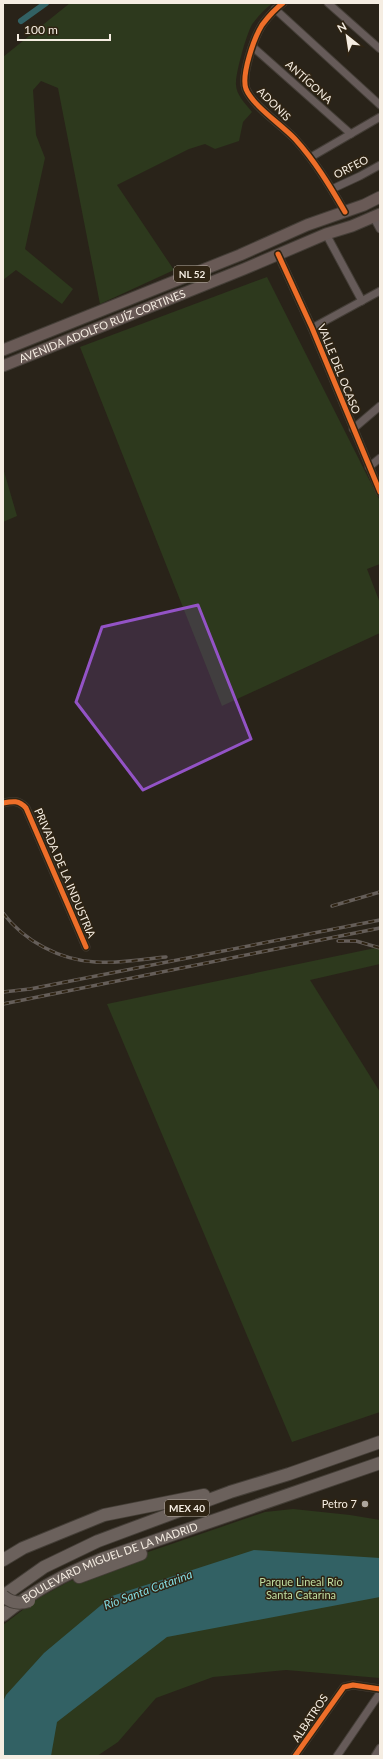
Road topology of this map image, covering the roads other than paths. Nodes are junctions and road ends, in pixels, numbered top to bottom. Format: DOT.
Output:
graph roads {
  1 [pos="283,3"];
  2 [pos="328,3"];
  3 [pos="275,9"];
  4 [pos="253,47"];
  5 [pos="380,49"];
  6 [pos="380,105"];
  7 [pos="380,117"];
  8 [pos="351,134"];
  9 [pos="311,157"];
  10 [pos="380,165"];
  11 [pos="332,189"];
  12 [pos="380,198"];
  13 [pos="344,212"];
  14 [pos="377,216"];
  15 [pos="380,229"];
  16 [pos="326,234"];
  17 [pos="278,254"];
  18 [pos="380,291"];
  19 [pos="362,301"];
  20 [pos="312,328"];
  21 [pos="3,350"];
  22 [pos="3,366"];
  23 [pos="380,406"];
  24 [pos="353,429"];
  25 [pos="380,458"];
  26 [pos="370,468"];
  27 [pos="380,492"];
  28 [pos="3,803"];
  29 [pos="86,947"];
  30 [pos="380,1442"];
  31 [pos="380,1463"];
  32 [pos="230,1492"];
  33 [pos="206,1524"];
  34 [pos="3,1560"];
  35 [pos="3,1596"];
  36 [pos="3,1614"];
  37 [pos="380,1689"];
  38 [pos="380,1693"];
  39 [pos="380,1748"];
  40 [pos="295,1756"];
  41 [pos="337,1756"];
  42 [pos="375,1756"];
  1 -- 3 [label="street, ADONIS"];
  2 -- 5 [label="street"];
  3 -- 4 [label="street, ADONIS"];
  3 -- 6 [label="street"];
  4 -- 8 [label="street, ANTÍGONA"];
  4 -- 9 [label="street, ADONIS"];
  7 -- 8 [label="street"];
  8 -- 9 [label="street"];
  9 -- 11 [label="street, ADONIS"];
  10 -- 11 [label="street, ORFEO"];
  11 -- 13 [label="street, ADONIS"];
  12 -- 13 [label="main road, AVENIDA ADOLFO RUÍZ CORTINES / NL 52"];
  13 -- 21 [label="main road, AVENIDA ADOLFO RUÍZ CORTINES / NL 52"];
  14 -- 15 [label="street"];
  14 -- 16 [label="main road, AVENIDA ADOLFO RUÍZ CORTINES / NL 52"];
  16 -- 17 [label="main road, AVENIDA ADOLFO RUÍZ CORTINES / NL 52"];
  16 -- 19 [label="street"];
  17 -- 20 [label="street, VALLE DEL OCASO"];
  17 -- 22 [label="main road, AVENIDA ADOLFO RUÍZ CORTINES / NL 52"];
  18 -- 19 [label="street"];
  19 -- 20 [label="street"];
  20 -- 24 [label="street, VALLE DEL OCASO"];
  23 -- 24 [label="street"];
  24 -- 26 [label="street, VALLE DEL OCASO"];
  25 -- 26 [label="street"];
  26 -- 27 [label="street, VALLE DEL OCASO"];
  28 -- 29 [label="street, PRIVADA DE LA INDUSTRIA"];
  30 -- 32 [label="highway, BOULEVARD MIGUEL DE LA MADRID / MEX 40"];
  31 -- 33 [label="highway, BOULEVARD MIGUEL DE LA MADRID / MEX 40"];
  32 -- 34 [label="highway"];
  32 -- 35 [label="highway, BOULEVARD MIGUEL DE LA MADRID / MEX 40"];
  33 -- 35 [label="highway, bridge"];
  33 -- 36 [label="highway, BOULEVARD MIGUEL DE LA MADRID / MEX 40"];
  37 -- 40 [label="street, ALBATROS"];
  38 -- 41 [label="street"];
  39 -- 42 [label="street"];
}
